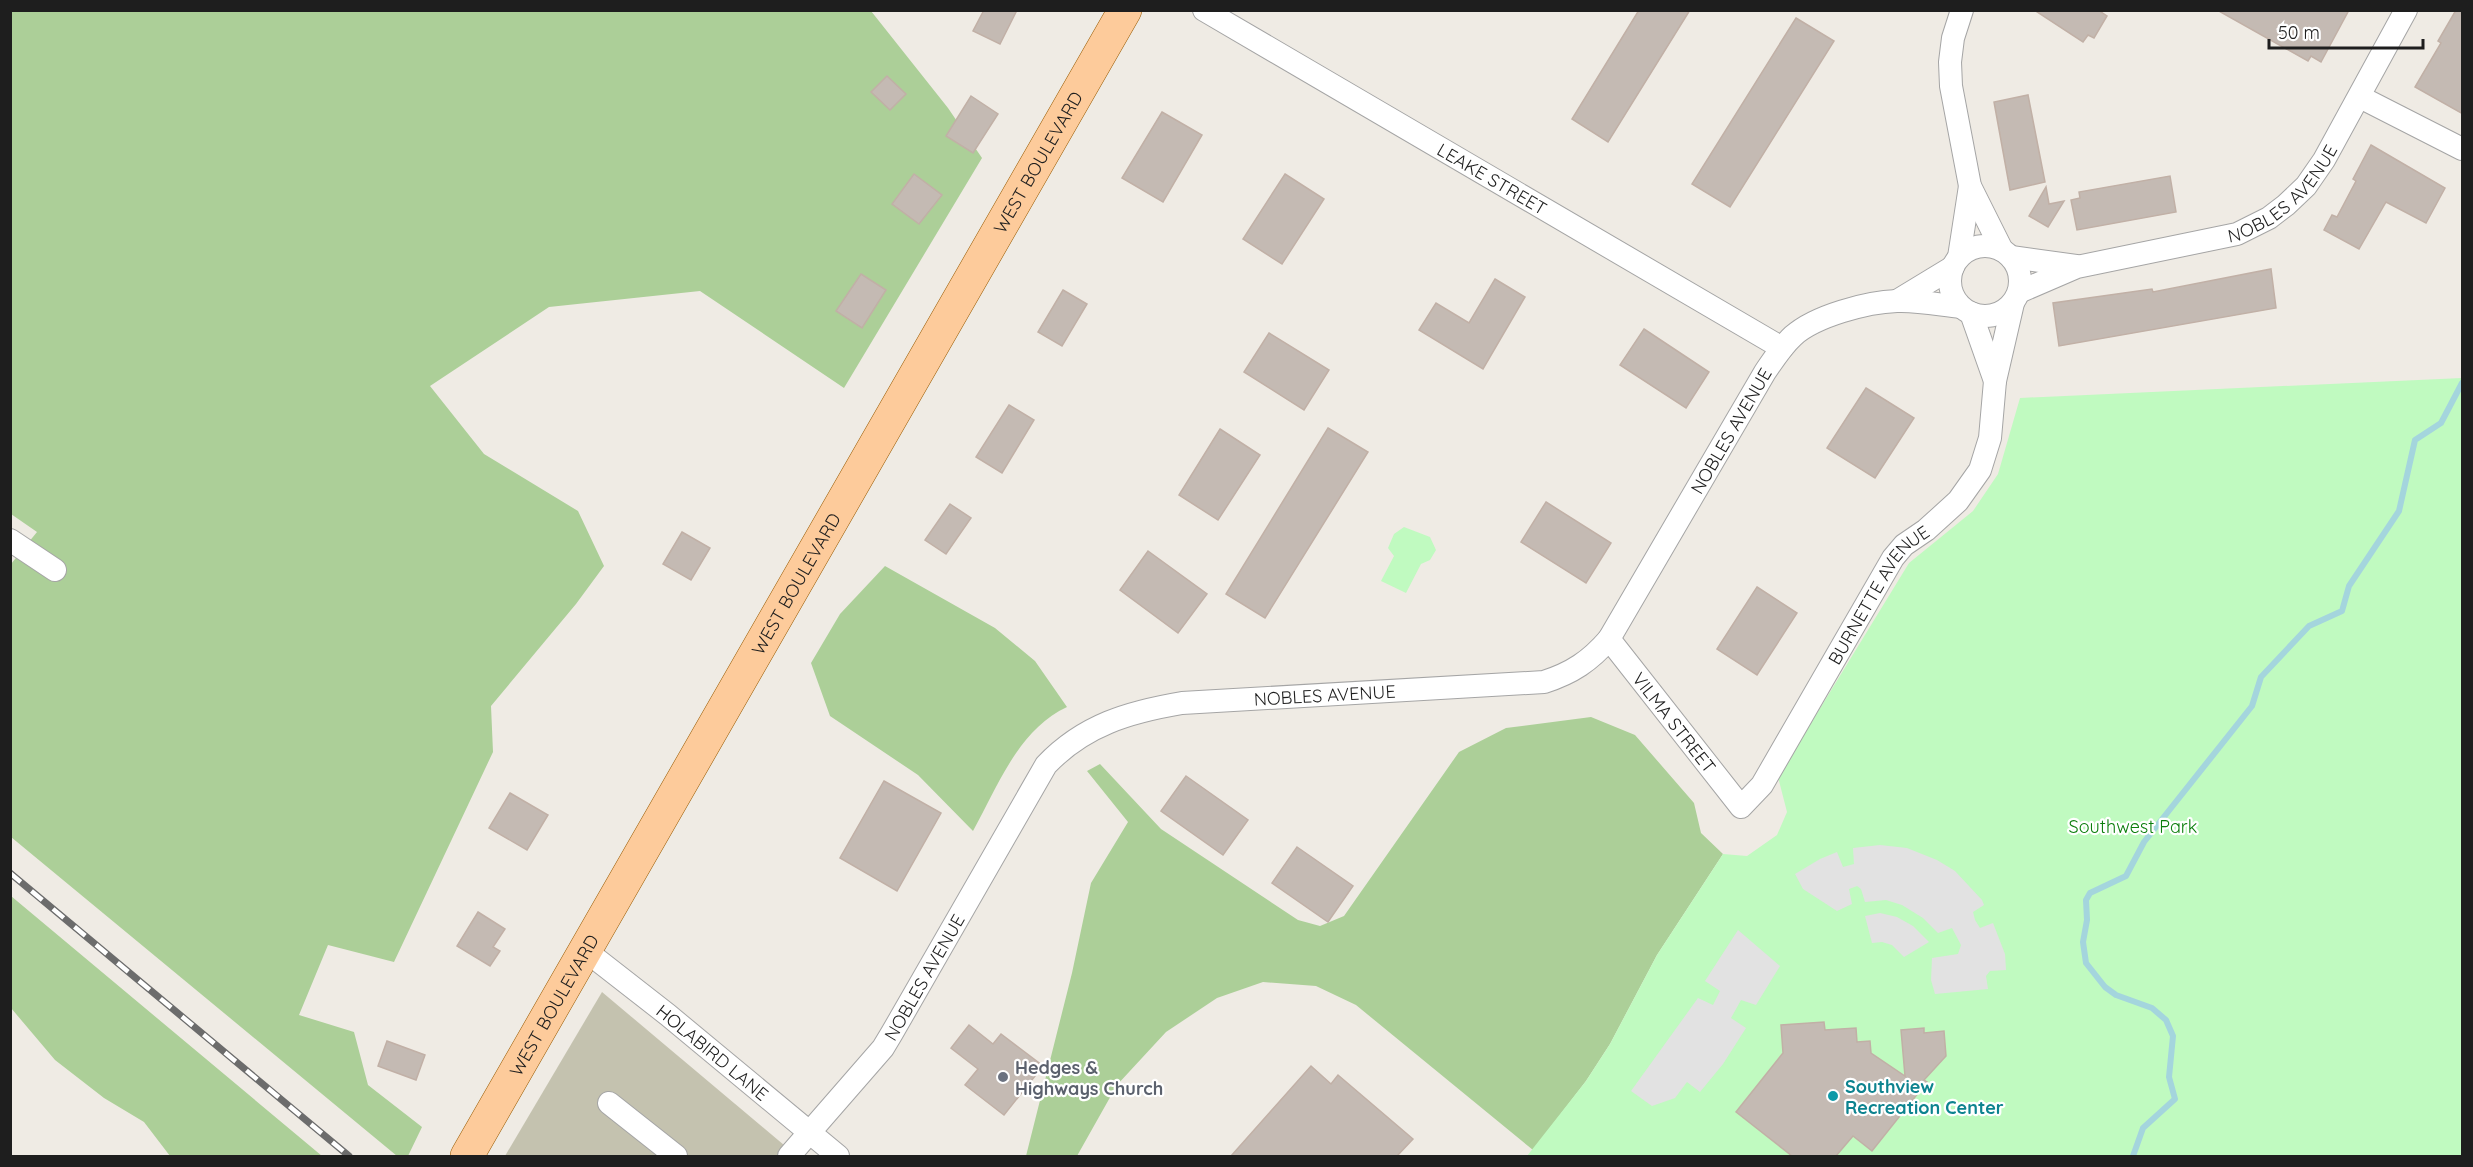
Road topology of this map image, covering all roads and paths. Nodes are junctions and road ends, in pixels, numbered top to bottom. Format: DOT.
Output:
graph roads {
  1 [pos="1125,10"];
  2 [pos="1204,10"];
  3 [pos="1962,10"];
  4 [pos="2406,10"];
  5 [pos="2360,97"];
  6 [pos="2463,149"];
  7 [pos="1970,186"];
  8 [pos="2006,253"];
  9 [pos="1956,262"];
  10 [pos="2077,267"];
  11 [pos="2016,297"];
  12 [pos="1897,301"];
  13 [pos="1966,310"];
  14 [pos="1782,348"];
  15 [pos="1995,381"];
  16 [pos="10,540"];
  17 [pos="55,570"];
  18 [pos="1609,639"];
  19 [pos="1741,807"];
  20 [pos="586,951"];
  21 [pos="609,1103"];
  22 [pos="809,1132"];
  23 [pos="467,1156"];
  24 [pos="676,1156"];
  25 [pos="789,1156"];
  26 [pos="838,1156"];
  1 -- 20 [label="main road, WEST BOULEVARD"];
  2 -- 14 [label="street, LEAKE STREET"];
  3 -- 7 [label="street"];
  4 -- 5 [label="street, NOBLES AVENUE"];
  5 -- 6 [label="street"];
  5 -- 10 [label="street, NOBLES AVENUE"];
  7 -- 8 [label="street"];
  7 -- 9 [label="street"];
  8 -- 9 [label="street"];
  8 -- 10 [label="street, NOBLES AVENUE"];
  8 -- 11 [label="street"];
  9 -- 12 [label="street, NOBLES AVENUE"];
  9 -- 13 [label="street"];
  10 -- 11 [label="street, NOBLES AVENUE"];
  11 -- 13 [label="street"];
  11 -- 15 [label="street, BURNETTE AVENUE"];
  12 -- 13 [label="street, NOBLES AVENUE"];
  12 -- 14 [label="street, NOBLES AVENUE"];
  13 -- 15 [label="street, BURNETTE AVENUE"];
  14 -- 18 [label="street, NOBLES AVENUE"];
  15 -- 19 [label="street, BURNETTE AVENUE"];
  16 -- 17 [label="street"];
  18 -- 19 [label="street, VILMA STREET"];
  18 -- 22 [label="street, NOBLES AVENUE"];
  20 -- 22 [label="street, HOLABIRD LANE"];
  20 -- 23 [label="main road, WEST BOULEVARD"];
  21 -- 24 [label="street"];
  22 -- 25 [label="street, NOBLES AVENUE"];
  22 -- 26 [label="street, HOLABIRD LANE"];
}
